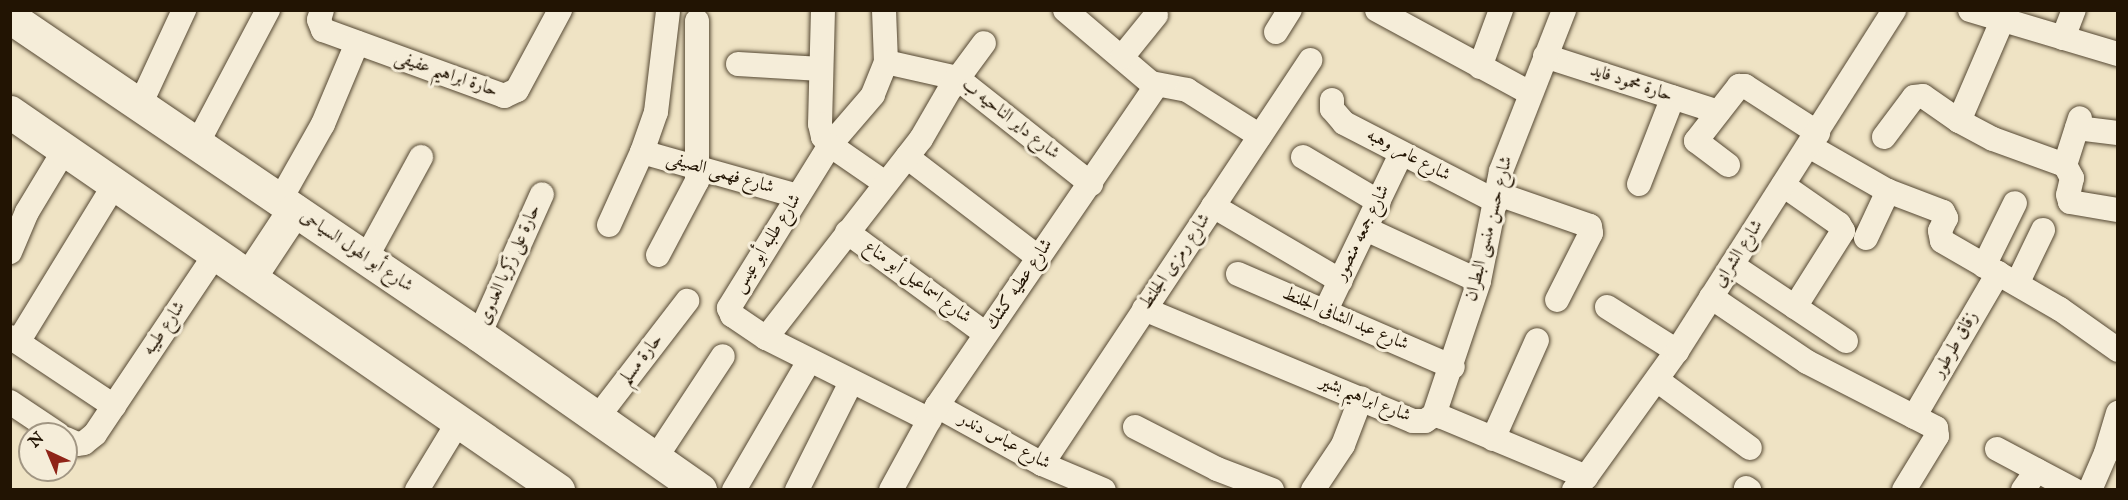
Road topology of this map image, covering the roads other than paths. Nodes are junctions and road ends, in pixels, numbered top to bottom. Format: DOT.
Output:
graph roads {
  1 [pos="184,10"];
  2 [pos="268,10"];
  3 [pos="322,10"];
  4 [pos="560,10"];
  5 [pos="823,10"];
  6 [pos="884,10"];
  7 [pos="1065,10"];
  8 [pos="1290,10"];
  9 [pos="1501,10"];
  10 [pos="1564,10"];
  11 [pos="1894,10"];
  12 [pos="1970,10"];
  13 [pos="2074,10"];
  14 [pos="668,12"];
  15 [pos="1385,13"];
  16 [pos="1156,15"];
  17 [pos="10,17"];
  18 [pos="2003,20"];
  19 [pos="697,21"];
  20 [pos="1276,32"];
  21 [pos="2063,38"];
  22 [pos="357,43"];
  23 [pos="984,43"];
  24 [pos="2118,54"];
  25 [pos="1545,56"];
  26 [pos="1122,57"];
  27 [pos="1310,60"];
  28 [pos="886,62"];
  29 [pos="738,64"];
  30 [pos="1480,67"];
  31 [pos="821,69"];
  32 [pos="957,78"];
  33 [pos="1157,86"];
  34 [pos="1530,93"];
  35 [pos="1673,97"];
  36 [pos="1332,100"];
  37 [pos="140,105"];
  38 [pos="10,112"];
  39 [pos="1718,112"];
  40 [pos="1959,121"];
  41 [pos="2118,133"];
  42 [pos="1260,136"];
  43 [pos="1884,136"];
  44 [pos="1813,139"];
  45 [pos="197,144"];
  46 [pos="830,145"];
  47 [pos="65,149"];
  48 [pos="642,152"];
  49 [pos="1401,154"];
  50 [pos="421,157"];
  51 [pos="907,157"];
  52 [pos="1303,157"];
  53 [pos="2059,163"];
  54 [pos="1728,165"];
  55 [pos="698,167"];
  56 [pos="885,183"];
  57 [pos="115,184"];
  58 [pos="1091,184"];
  59 [pos="1639,184"];
  60 [pos="1784,185"];
  61 [pos="1887,191"];
  62 [pos="542,194"];
  63 [pos="798,196"];
  64 [pos="1497,198"];
  65 [pos="1379,202"];
  66 [pos="2015,203"];
  67 [pos="287,205"];
  68 [pos="1213,206"];
  69 [pos="2118,210"];
  70 [pos="609,225"];
  71 [pos="1365,229"];
  72 [pos="2043,230"];
  73 [pos="847,232"];
  74 [pos="1866,238"];
  75 [pos="10,252"];
  76 [pos="216,253"];
  77 [pos="658,255"];
  78 [pos="1038,257"];
  79 [pos="366,258"];
  80 [pos="1732,265"];
  81 [pos="1238,274"];
  82 [pos="2000,274"];
  83 [pos="251,275"];
  84 [pos="1341,280"];
  85 [pos="1479,281"];
  86 [pos="1711,297"];
  87 [pos="1557,300"];
  88 [pos="687,301"];
  89 [pos="1607,307"];
  90 [pos="1795,307"];
  91 [pos="1144,309"];
  92 [pos="1325,312"];
  93 [pos="987,333"];
  94 [pos="479,335"];
  95 [pos="766,338"];
  96 [pos="14,340"];
  97 [pos="1537,340"];
  98 [pos="1846,341"];
  99 [pos="2118,350"];
  100 [pos="1677,351"];
  101 [pos="723,356"];
  102 [pos="809,361"];
  103 [pos="1453,367"];
  104 [pos="1657,380"];
  105 [pos="851,382"];
  106 [pos="1361,399"];
  107 [pos="10,402"];
  108 [pos="114,405"];
  109 [pos="934,413"];
  110 [pos="2118,413"];
  111 [pos="1434,415"];
  112 [pos="1914,417"];
  113 [pos="597,418"];
  114 [pos="459,421"];
  115 [pos="40,422"];
  116 [pos="1135,428"];
  117 [pos="1493,439"];
  118 [pos="78,444"];
  119 [pos="1750,448"];
  120 [pos="1997,449"];
  121 [pos="655,459"];
  122 [pos="1042,464"];
  123 [pos="2030,480"];
  124 [pos="1580,483"];
  125 [pos="417,489"];
  126 [pos="558,489"];
  127 [pos="700,489"];
  128 [pos="734,489"];
  129 [pos="797,489"];
  130 [pos="891,489"];
  131 [pos="1104,489"];
  132 [pos="1272,489"];
  133 [pos="1313,489"];
  134 [pos="1904,489"];
  135 [pos="2074,489"];
  136 [pos="2090,489"];
  1 -- 37 [label="street"];
  2 -- 45 [label="street"];
  3 -- 22 [label="street, حارة ابراهيم عفيفى"];
  4 -- 22 [label="street, حارة ابراهيم عفيفى"];
  5 -- 31 [label="street"];
  6 -- 28 [label="street, شارع طلبه أبو عيس"];
  7 -- 26 [label="street"];
  8 -- 20 [label="street"];
  9 -- 30 [label="street"];
  10 -- 25 [label="street, شارع حسن منسى البطران"];
  11 -- 44 [label="street, شارع الشرابى"];
  12 -- 18 [label="street"];
  13 -- 21 [label="street"];
  14 -- 48 [label="street"];
  15 -- 30 [label="street"];
  16 -- 26 [label="street"];
  17 -- 37 [label="main road, شارع أبو الهول السياحى"];
  18 -- 21 [label="street"];
  18 -- 40 [label="street"];
  19 -- 55 [label="street"];
  21 -- 24 [label="street"];
  22 -- 67 [label="street"];
  23 -- 32 [label="street"];
  25 -- 34 [label="street, شارع حسن منسى البطران"];
  25 -- 35 [label="street, حارة محمود فايد"];
  26 -- 33 [label="street"];
  27 -- 42 [label="street, شارع رمزى الجلنط"];
  28 -- 32 [label="street, شارع داير الناحيه ب"];
  28 -- 46 [label="street, شارع طلبه أبو عيس"];
  29 -- 31 [label="street"];
  30 -- 34 [label="street"];
  31 -- 46 [label="street"];
  32 -- 51 [label="street"];
  32 -- 58 [label="street, شارع داير الناحيه ب"];
  33 -- 42 [label="street"];
  33 -- 58 [label="street, شارع عطيه كشك"];
  34 -- 64 [label="street, شارع حسن منسى البطران"];
  35 -- 39 [label="street, حارة محمود فايد"];
  35 -- 59 [label="street"];
  36 -- 49 [label="street, شارع عامر وهبه"];
  37 -- 45 [label="main road, شارع أبو الهول السياحى"];
  38 -- 47 [label="main road"];
  39 -- 44 [label="street"];
  39 -- 54 [label="street"];
  40 -- 43 [label="street"];
  40 -- 53 [label="street"];
  41 -- 53 [label="street"];
  42 -- 68 [label="street, شارع رمزى الجلنط"];
  44 -- 60 [label="street, شارع الشرابى"];
  44 -- 61 [label="street"];
  45 -- 67 [label="main road, شارع أبو الهول السياحى"];
  46 -- 56 [label="street"];
  46 -- 63 [label="street, شارع طلبه أبو عيس"];
  47 -- 57 [label="main road"];
  47 -- 75 [label="street"];
  48 -- 55 [label="street, شارع فهمى الصيفى"];
  48 -- 70 [label="street"];
  49 -- 64 [label="street, شارع عامر وهبه"];
  49 -- 65 [label="street, شارع جمعه منصور"];
  50 -- 79 [label="street"];
  51 -- 56 [label="street"];
  51 -- 78 [label="street"];
  52 -- 65 [label="street"];
  53 -- 69 [label="street"];
  55 -- 63 [label="street, شارع فهمى الصيفى"];
  55 -- 77 [label="street"];
  56 -- 73 [label="street"];
  57 -- 76 [label="main road"];
  57 -- 96 [label="street"];
  58 -- 78 [label="street, شارع عطيه كشك"];
  60 -- 80 [label="street, شارع الشرابى"];
  60 -- 90 [label="street"];
  61 -- 74 [label="street"];
  61 -- 82 [label="street"];
  62 -- 94 [label="street, حارة على زكريا العدوى"];
  63 -- 95 [label="street, شارع طلبه أبو عيس"];
  64 -- 85 [label="street, شارع حسن منسى البطران"];
  64 -- 87 [label="street, شارع عامر وهبه"];
  65 -- 71 [label="street, شارع جمعه منصور"];
  66 -- 82 [label="street"];
  67 -- 79 [label="main road, شارع أبو الهول السياحى"];
  67 -- 83 [label="main road"];
  68 -- 84 [label="street"];
  68 -- 91 [label="street, شارع رمزى الجلنط"];
  71 -- 84 [label="street, شارع جمعه منصور"];
  71 -- 85 [label="street"];
  72 -- 82 [label="street"];
  73 -- 93 [label="street, شارع اسماعيل أبو مناع"];
  73 -- 95 [label="street"];
  76 -- 83 [label="main road"];
  76 -- 108 [label="street, شارع طيبه"];
  78 -- 93 [label="street, شارع عطيه كشك"];
  79 -- 94 [label="main road, شارع أبو الهول السياحى"];
  80 -- 86 [label="street, شارع الشرابى"];
  80 -- 90 [label="street"];
  81 -- 92 [label="street, شارع عبد الشافى الجلنط"];
  82 -- 99 [label="street"];
  82 -- 112 [label="street, زقاق طرطور"];
  83 -- 114 [label="main road"];
  84 -- 92 [label="street, شارع جمعه منصور"];
  85 -- 103 [label="street, شارع حسن منسى البطران"];
  86 -- 100 [label="street, شارع الشرابى"];
  86 -- 112 [label="street"];
  88 -- 113 [label="street, حارة مسلم"];
  89 -- 100 [label="street"];
  90 -- 98 [label="street"];
  91 -- 106 [label="street, شارع ابراهيم بشير"];
  91 -- 122 [label="street, شارع رمزى الجلنط"];
  92 -- 103 [label="street, شارع عبد الشافى الجلنط"];
  93 -- 109 [label="street, شارع عطيه كشك"];
  94 -- 113 [label="main road, شارع أبو الهول السياحى"];
  95 -- 102 [label="street, شارع طلبه أبو عيس"];
  96 -- 108 [label="street"];
  97 -- 117 [label="street"];
  100 -- 104 [label="street, شارع الشرابى"];
  101 -- 121 [label="street"];
  102 -- 105 [label="street, شارع طلبه أبو عيس"];
  102 -- 128 [label="street"];
  103 -- 111 [label="street, شارع حسن منسى البطران"];
  104 -- 119 [label="street"];
  104 -- 124 [label="street, شارع الشرابى"];
  105 -- 109 [label="street, شارع طلبه أبو عيس"];
  105 -- 129 [label="street"];
  106 -- 111 [label="street, شارع ابراهيم بشير"];
  106 -- 133 [label="street"];
  107 -- 115 [label="street"];
  108 -- 118 [label="street, شارع طيبه"];
  109 -- 122 [label="street, شارع عباس دندر"];
  109 -- 130 [label="street, شارع عطيه كشك"];
  110 -- 136 [label="street"];
  111 -- 117 [label="street, شارع ابراهيم بشير"];
  112 -- 134 [label="street"];
  113 -- 121 [label="main road, شارع أبو الهول السياحى"];
  114 -- 125 [label="street"];
  114 -- 126 [label="main road"];
  116 -- 132 [label="street"];
  117 -- 124 [label="street, شارع ابراهيم بشير"];
  120 -- 123 [label="street"];
  121 -- 127 [label="main road, شارع أبو الهول السياحى"];
  122 -- 131 [label="street, شارع عباس دندر"];
  123 -- 135 [label="street"];
}
